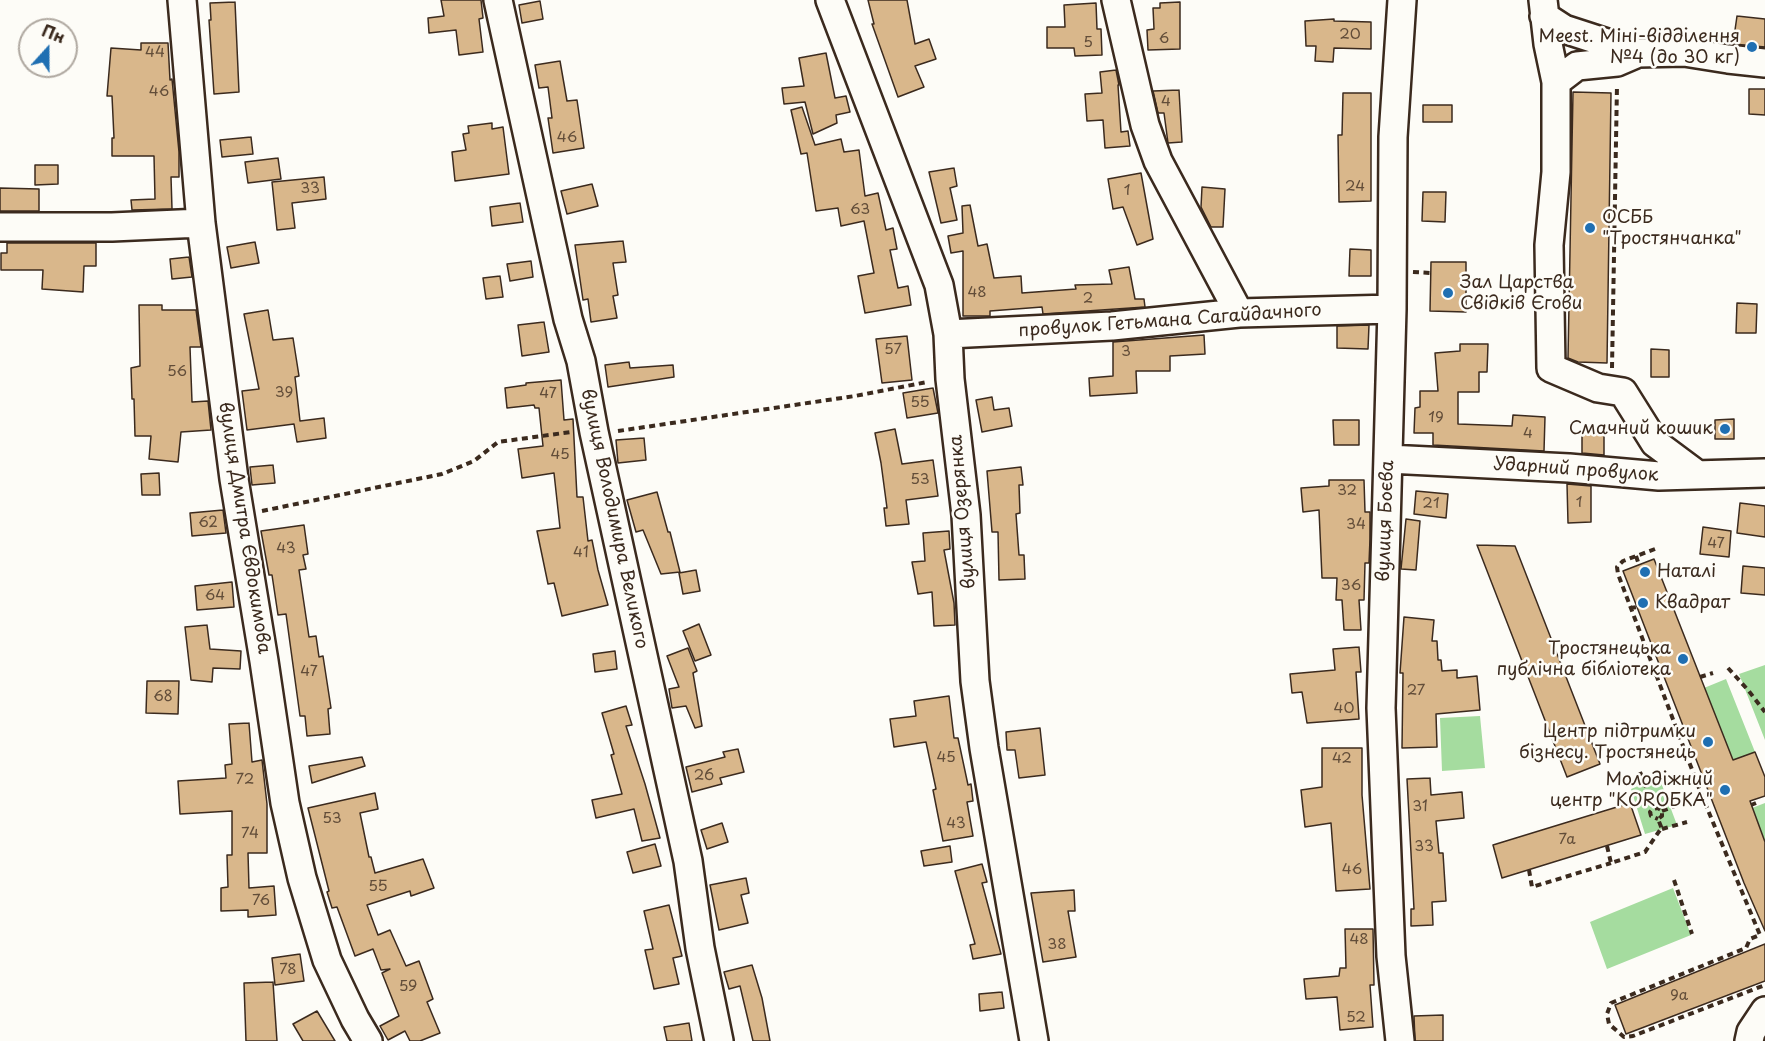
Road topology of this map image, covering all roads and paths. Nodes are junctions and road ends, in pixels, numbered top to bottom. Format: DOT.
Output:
graph roads {
  1 [pos="182,0"];
  2 [pos="498,0"];
  3 [pos="830,0"];
  4 [pos="1116,0"];
  5 [pos="1402,0"];
  6 [pos="1544,8"];
  7 [pos="1627,58"];
  8 [pos="1765,63"];
  9 [pos="1556,82"];
  10 [pos="201,223"];
  11 [pos="0,227"];
  12 [pos="1392,309"];
  13 [pos="1239,313"];
  14 [pos="948,334"];
  15 [pos="950,379"];
  16 [pos="1623,392"];
  17 [pos="594,432"];
  18 [pos="1388,459"];
  19 [pos="1765,473"];
  20 [pos="1698,475"];
  21 [pos="241,515"];
  22 [pos="1654,549"];
  23 [pos="1636,556"];
  24 [pos="1639,565"];
  25 [pos="1637,607"];
  26 [pos="1630,608"];
  27 [pos="1728,668"];
  28 [pos="1713,673"];
  29 [pos="1700,677"];
  30 [pos="1765,712"];
  31 [pos="1640,772"];
  32 [pos="1680,804"];
  33 [pos="1654,808"];
  34 [pos="1662,811"];
  35 [pos="1658,819"];
  36 [pos="1687,822"];
  37 [pos="1662,829"];
  38 [pos="1607,846"];
  39 [pos="1611,863"];
  40 [pos="1529,870"];
  41 [pos="1674,880"];
  42 [pos="1692,934"];
  43 [pos="1765,985"];
  44 [pos="1765,1011"];
  45 [pos="368,1041"];
  46 [pos="719,1041"];
  47 [pos="1034,1041"];
  48 [pos="1400,1041"];
  49 [pos="1749,1041"];
  1 -- 10 [label="street, вулиця Дмитра Євдокимова"];
  2 -- 17 [label="street, вулиця Володимира Великого"];
  3 -- 14 [label="street, вулиця Озерянка"];
  4 -- 13 [label="street"];
  5 -- 12 [label="street, вулиця Боєва"];
  6 -- 7 [label="street"];
  6 -- 9 [label="street"];
  7 -- 8 [label="street"];
  7 -- 9 [label="street"];
  7 -- 16 [label="path"];
  9 -- 16 [label="street"];
  10 -- 11 [label="street"];
  10 -- 21 [label="street, вулиця Дмитра Євдокимова"];
  12 -- 13 [label="street, провулок Гетьмана Сагайдачного"];
  12 -- 18 [label="street, вулиця Боєва"];
  13 -- 14 [label="street, провулок Гетьмана Сагайдачного"];
  14 -- 15 [label="street, вулиця Озерянка"];
  15 -- 17 [label="path"];
  15 -- 47 [label="street, вулиця Озерянка"];
  16 -- 20 [label="street"];
  17 -- 21 [label="path"];
  17 -- 46 [label="street, вулиця Володимира Великого"];
  18 -- 20 [label="street, Ударний провулок"];
  18 -- 48 [label="street, вулиця Боєва"];
  19 -- 20 [label="street, Ударний провулок"];
  21 -- 45 [label="street, вулиця Дмитра Євдокимова"];
  22 -- 23 [label="path"];
  23 -- 24 [label="path"];
  23 -- 26 [label="path"];
  25 -- 26 [label="path"];
  26 -- 43 [label="path"];
  27 -- 30 [label="path"];
  28 -- 29 [label="path"];
  31 -- 33 [label="path"];
  32 -- 34 [label="path"];
  33 -- 34 [label="path"];
  33 -- 35 [label="path"];
  34 -- 35 [label="path"];
  35 -- 37 [label="path"];
  36 -- 37 [label="path"];
  37 -- 39 [label="path"];
  38 -- 39 [label="path"];
  39 -- 40 [label="path"];
  41 -- 42 [label="path"];
  44 -- 49 [label="street"];
}
